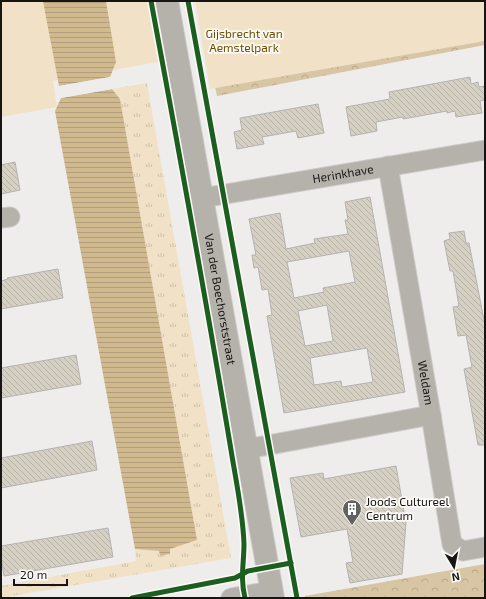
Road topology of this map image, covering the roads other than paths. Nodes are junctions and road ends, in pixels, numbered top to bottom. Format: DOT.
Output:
graph roads {
  1 [pos="167,1"];
  2 [pos="485,150"];
  3 [pos="388,166"];
  4 [pos="202,198"];
  5 [pos="432,415"];
  6 [pos="246,449"];
  7 [pos="485,547"];
  8 [pos="272,595"];
  9 [pos="231,598"];
  1 -- 4 [label="street, Van der Boechorststraat"];
  2 -- 3 [label="street, Herinkhave"];
  3 -- 4 [label="street, Herinkhave"];
  3 -- 5 [label="street, Weldam"];
  4 -- 6 [label="street, Van der Boechorststraat"];
  5 -- 6 [label="street, Weldam"];
  5 -- 7 [label="street"];
  6 -- 8 [label="street, Van der Boechorststraat"];
  8 -- 9 [label="street"];
}
